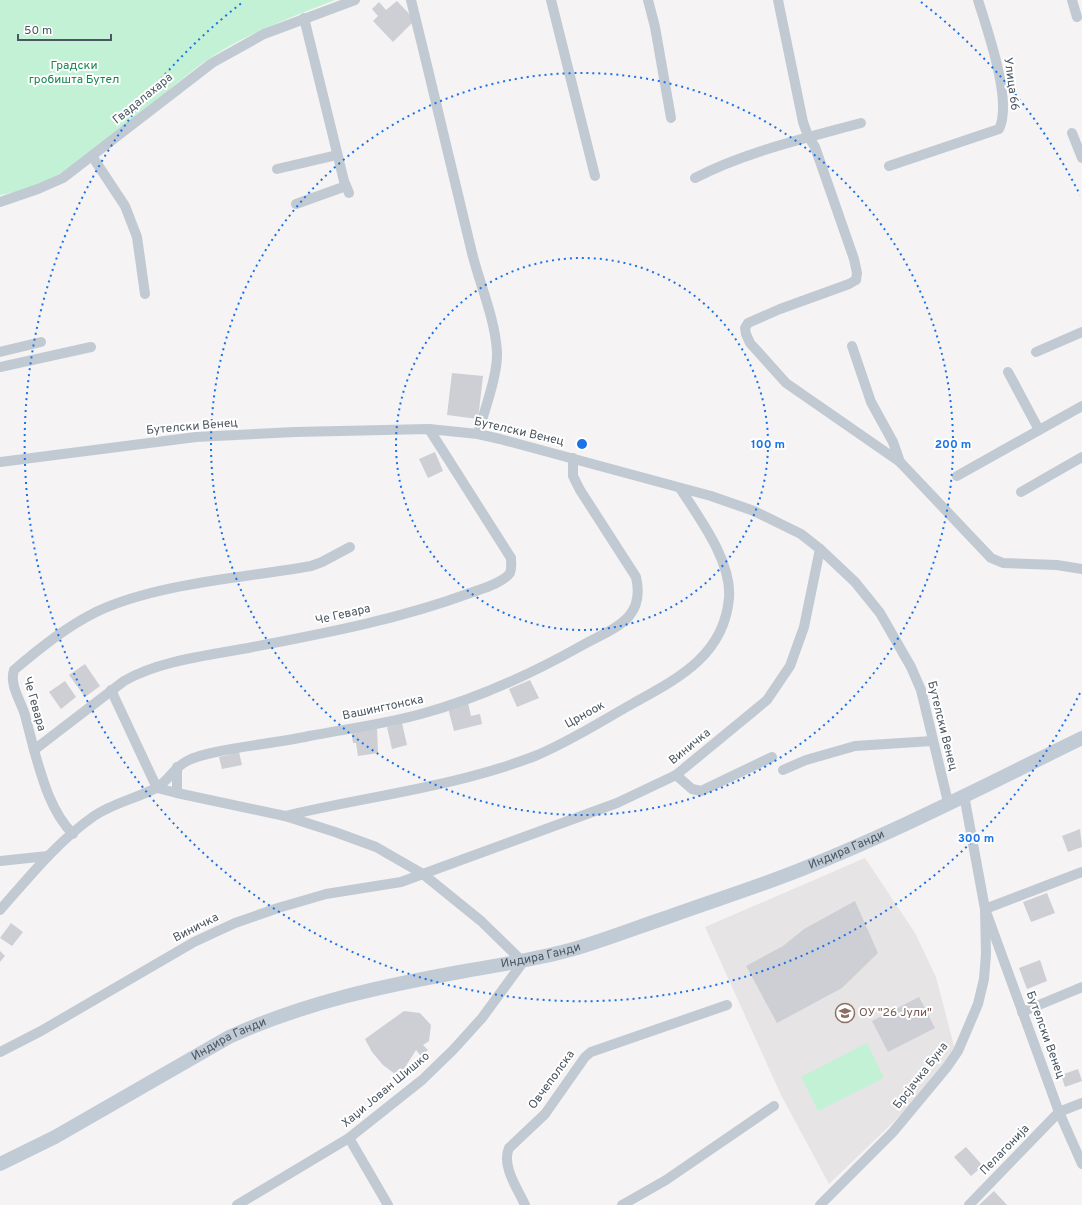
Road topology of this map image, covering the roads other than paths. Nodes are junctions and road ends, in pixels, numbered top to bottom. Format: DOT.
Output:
graph roads {
  1 [pos="355,0"];
  2 [pos="411,0"];
  3 [pos="551,0"];
  4 [pos="648,0"];
  5 [pos="778,0"];
  6 [pos="978,0"];
  7 [pos="1072,0"];
  8 [pos="1077,17"];
  9 [pos="304,18"];
  10 [pos="671,118"];
  11 [pos="861,122"];
  12 [pos="1072,133"];
  13 [pos="808,136"];
  14 [pos="338,155"];
  15 [pos="92,156"];
  16 [pos="1082,158"];
  17 [pos="889,166"];
  18 [pos="277,169"];
  19 [pos="595,176"];
  20 [pos="695,178"];
  21 [pos="0,202"];
  22 [pos="296,204"];
  23 [pos="145,294"];
  24 [pos="1082,332"];
  25 [pos="41,342"];
  26 [pos="852,346"];
  27 [pos="91,347"];
  28 [pos="0,352"];
  29 [pos="1036,352"];
  30 [pos="0,367"];
  31 [pos="1008,372"];
  32 [pos="1082,406"];
  33 [pos="429,429"];
  34 [pos="1039,430"];
  35 [pos="478,434"];
  36 [pos="1082,457"];
  37 [pos="573,458"];
  38 [pos="0,462"];
  39 [pos="900,462"];
  40 [pos="957,476"];
  41 [pos="680,488"];
  42 [pos="1021,492"];
  43 [pos="350,547"];
  44 [pos="820,549"];
  45 [pos="1082,569"];
  46 [pos="111,690"];
  47 [pos="1082,738"];
  48 [pos="932,741"];
  49 [pos="34,750"];
  50 [pos="772,757"];
  51 [pos="177,767"];
  52 [pos="783,770"];
  53 [pos="676,776"];
  54 [pos="157,788"];
  55 [pos="177,794"];
  56 [pos="964,795"];
  57 [pos="948,802"];
  58 [pos="285,816"];
  59 [pos="73,834"];
  60 [pos="48,856"];
  61 [pos="0,860"];
  62 [pos="1082,872"];
  63 [pos="423,874"];
  64 [pos="985,909"];
  65 [pos="0,910"];
  66 [pos="523,962"];
  67 [pos="1082,987"];
  68 [pos="727,1005"];
  69 [pos="1022,1012"];
  70 [pos="0,1052"];
  71 [pos="1082,1103"];
  72 [pos="774,1106"];
  73 [pos="1059,1112"];
  74 [pos="349,1138"];
  75 [pos="0,1164"];
  76 [pos="1082,1164"];
  77 [pos="237,1205"];
  78 [pos="388,1205"];
  79 [pos="526,1205"];
  80 [pos="622,1205"];
  81 [pos="820,1205"];
  82 [pos="969,1205"];
  1 -- 9 [label="street, Гвадалахара"];
  2 -- 35 [label="street"];
  3 -- 19 [label="street"];
  4 -- 10 [label="street"];
  5 -- 13 [label="street"];
  6 -- 17 [label="street, Улица 66"];
  7 -- 8 [label="street"];
  9 -- 14 [label="street"];
  9 -- 15 [label="street, Гвадалахара"];
  11 -- 13 [label="street"];
  12 -- 16 [label="street"];
  13 -- 20 [label="street"];
  13 -- 39 [label="street"];
  14 -- 18 [label="street"];
  14 -- 22 [label="street"];
  15 -- 21 [label="street, Гвадалахара"];
  15 -- 23 [label="street"];
  24 -- 29 [label="street"];
  25 -- 28 [label="street"];
  26 -- 39 [label="street"];
  27 -- 30 [label="street"];
  31 -- 34 [label="street"];
  32 -- 34 [label="street"];
  33 -- 35 [label="street, Бутелски Венец"];
  33 -- 38 [label="street, Бутелски Венец"];
  33 -- 46 [label="street, Че Гевара"];
  34 -- 40 [label="street"];
  35 -- 37 [label="street, Бутелски Венец"];
  36 -- 42 [label="street"];
  37 -- 41 [label="street, Бутелски Венец"];
  37 -- 51 [label="street, Вашингтонска"];
  39 -- 45 [label="street"];
  41 -- 44 [label="street, Бутелски Венец"];
  41 -- 58 [label="street, Црноок"];
  43 -- 49 [label="street, Че Гевара"];
  44 -- 48 [label="street, Бутелски Венец"];
  44 -- 53 [label="street, Виничка"];
  46 -- 49 [label="street, Че Гевара"];
  46 -- 54 [label="street"];
  47 -- 56 [label="street, Индира Ганди"];
  48 -- 52 [label="street"];
  48 -- 57 [label="street, Бутелски Венец"];
  49 -- 59 [label="street, Че Гевара"];
  50 -- 53 [label="street"];
  51 -- 54 [label="street, Вашингтонска"];
  51 -- 55 [label="street"];
  53 -- 63 [label="street, Виничка"];
  54 -- 55 [label="street"];
  54 -- 59 [label="street, Вашингтонска"];
  55 -- 58 [label="street"];
  56 -- 57 [label="street, Индира Ганди"];
  56 -- 64 [label="street, Бутелски Венец"];
  57 -- 66 [label="street, Индира Ганди"];
  58 -- 63 [label="street"];
  59 -- 60 [label="street, Вашингтонска"];
  60 -- 61 [label="street"];
  60 -- 65 [label="street, Вашингтонска"];
  62 -- 64 [label="street"];
  63 -- 66 [label="street"];
  63 -- 70 [label="street, Виничка"];
  64 -- 69 [label="street, Бутелски Венец"];
  64 -- 81 [label="street, Брсјачка Буна"];
  66 -- 74 [label="street, Хаџи Јован Шишко"];
  66 -- 75 [label="street, Индира Ганди"];
  67 -- 69 [label="street"];
  68 -- 79 [label="street, Овчеполска"];
  69 -- 73 [label="street, Бутелски Венец"];
  71 -- 73 [label="street"];
  72 -- 80 [label="street"];
  73 -- 76 [label="street, Бутелски Венец"];
  73 -- 82 [label="street, Пелагонија"];
  74 -- 77 [label="street, Хаџи Јован Шишко"];
  74 -- 78 [label="street"];
}
